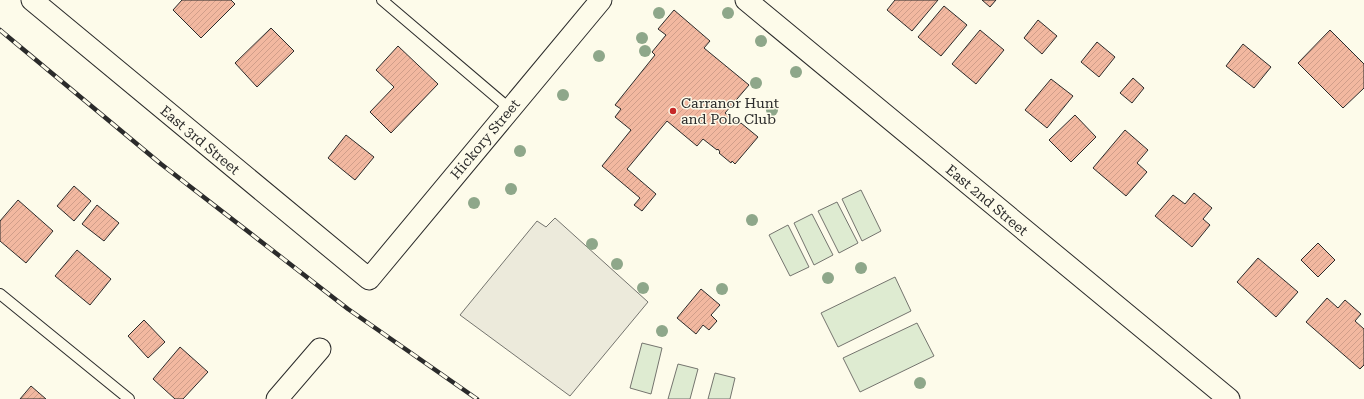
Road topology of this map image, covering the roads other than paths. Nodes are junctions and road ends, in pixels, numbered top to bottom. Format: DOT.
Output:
graph roads {
  1 [pos="32,0"];
  2 [pos="382,0"];
  3 [pos="602,0"];
  4 [pos="746,0"];
  5 [pos="510,109"];
  6 [pos="369,279"];
  7 [pos="0,294"];
  8 [pos="320,349"];
  9 [pos="128,399"];
  10 [pos="277,399"];
  11 [pos="1229,399"];
  1 -- 6 [label="street, East 3rd Street"];
  2 -- 5 [label="lane"];
  3 -- 5 [label="street, Hickory Street"];
  4 -- 11 [label="street, East 2nd Street"];
  5 -- 6 [label="street, Hickory Street"];
  7 -- 9 [label="lane"];
  8 -- 10 [label="street"];
}
